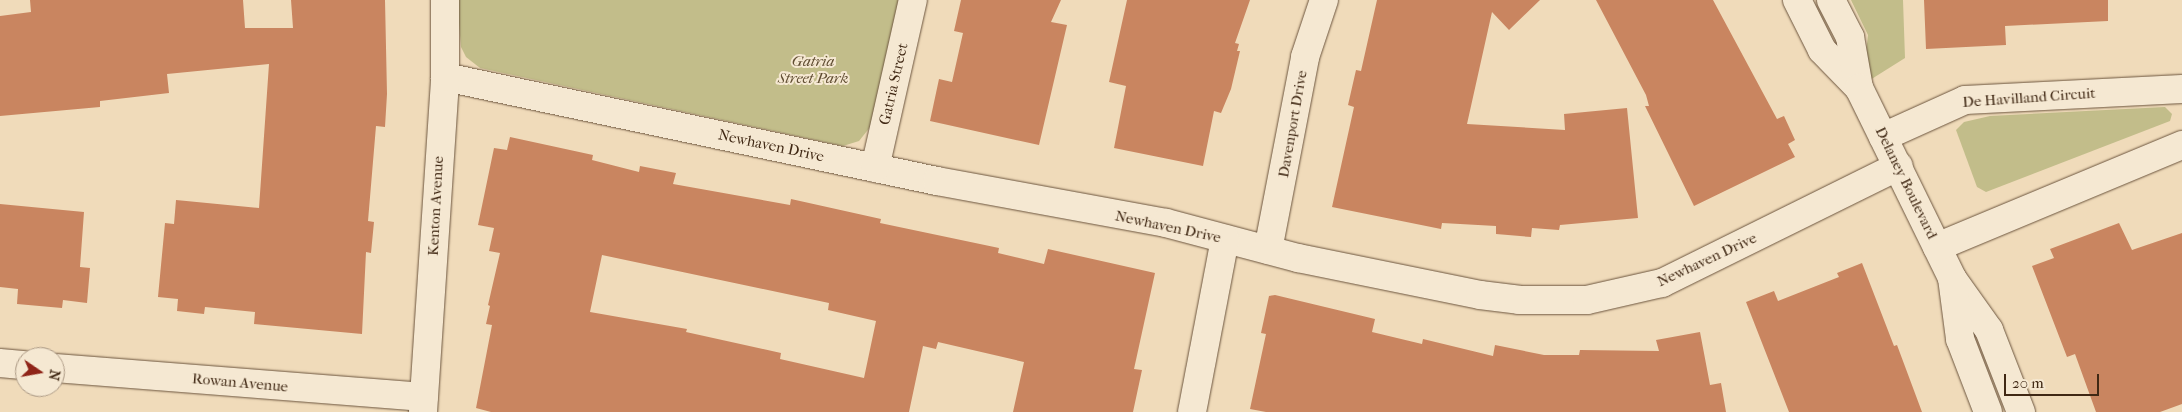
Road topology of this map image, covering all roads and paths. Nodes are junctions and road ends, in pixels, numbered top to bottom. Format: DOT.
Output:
graph roads {
  1 [pos="445,0"];
  2 [pos="913,0"];
  3 [pos="1324,0"];
  4 [pos="1797,0"];
  5 [pos="1831,0"];
  6 [pos="445,77"];
  7 [pos="1859,88"];
  8 [pos="2182,89"];
  9 [pos="1883,137"];
  10 [pos="2182,145"];
  11 [pos="1899,166"];
  12 [pos="875,168"];
  13 [pos="1225,239"];
  14 [pos="1937,247"];
  15 [pos="1268,250"];
  16 [pos="1952,278"];
  17 [pos="0,363"];
  18 [pos="15,364"];
  19 [pos="65,369"];
  20 [pos="423,404"];
  21 [pos="1192,412"];
  22 [pos="1988,412"];
  23 [pos="2021,412"];
  1 -- 6 [label="street, Kenton Avenue"];
  2 -- 12 [label="street, Gatria Street"];
  3 -- 15 [label="street, Davenport Drive"];
  4 -- 7 [label="street, Delaney Boulevard"];
  5 -- 7 [label="street, Delaney Boulevard"];
  6 -- 12 [label="street, Newhaven Drive"];
  6 -- 20 [label="street, Kenton Avenue"];
  7 -- 9 [label="street, Delaney Boulevard"];
  8 -- 9 [label="street, De Havilland Circuit"];
  9 -- 11 [label="street, Delaney Boulevard"];
  10 -- 14 [label="street"];
  11 -- 14 [label="street, Delaney Boulevard"];
  11 -- 15 [label="street, Newhaven Drive"];
  12 -- 13 [label="street, Newhaven Drive"];
  13 -- 15 [label="street, Newhaven Drive"];
  13 -- 21 [label="street"];
  14 -- 16 [label="street, Delaney Boulevard"];
  16 -- 22 [label="street, Delaney Boulevard"];
  16 -- 23 [label="street, Delaney Boulevard"];
  17 -- 18 [label="street"];
  19 -- 20 [label="street, Rowan Avenue"];
}
